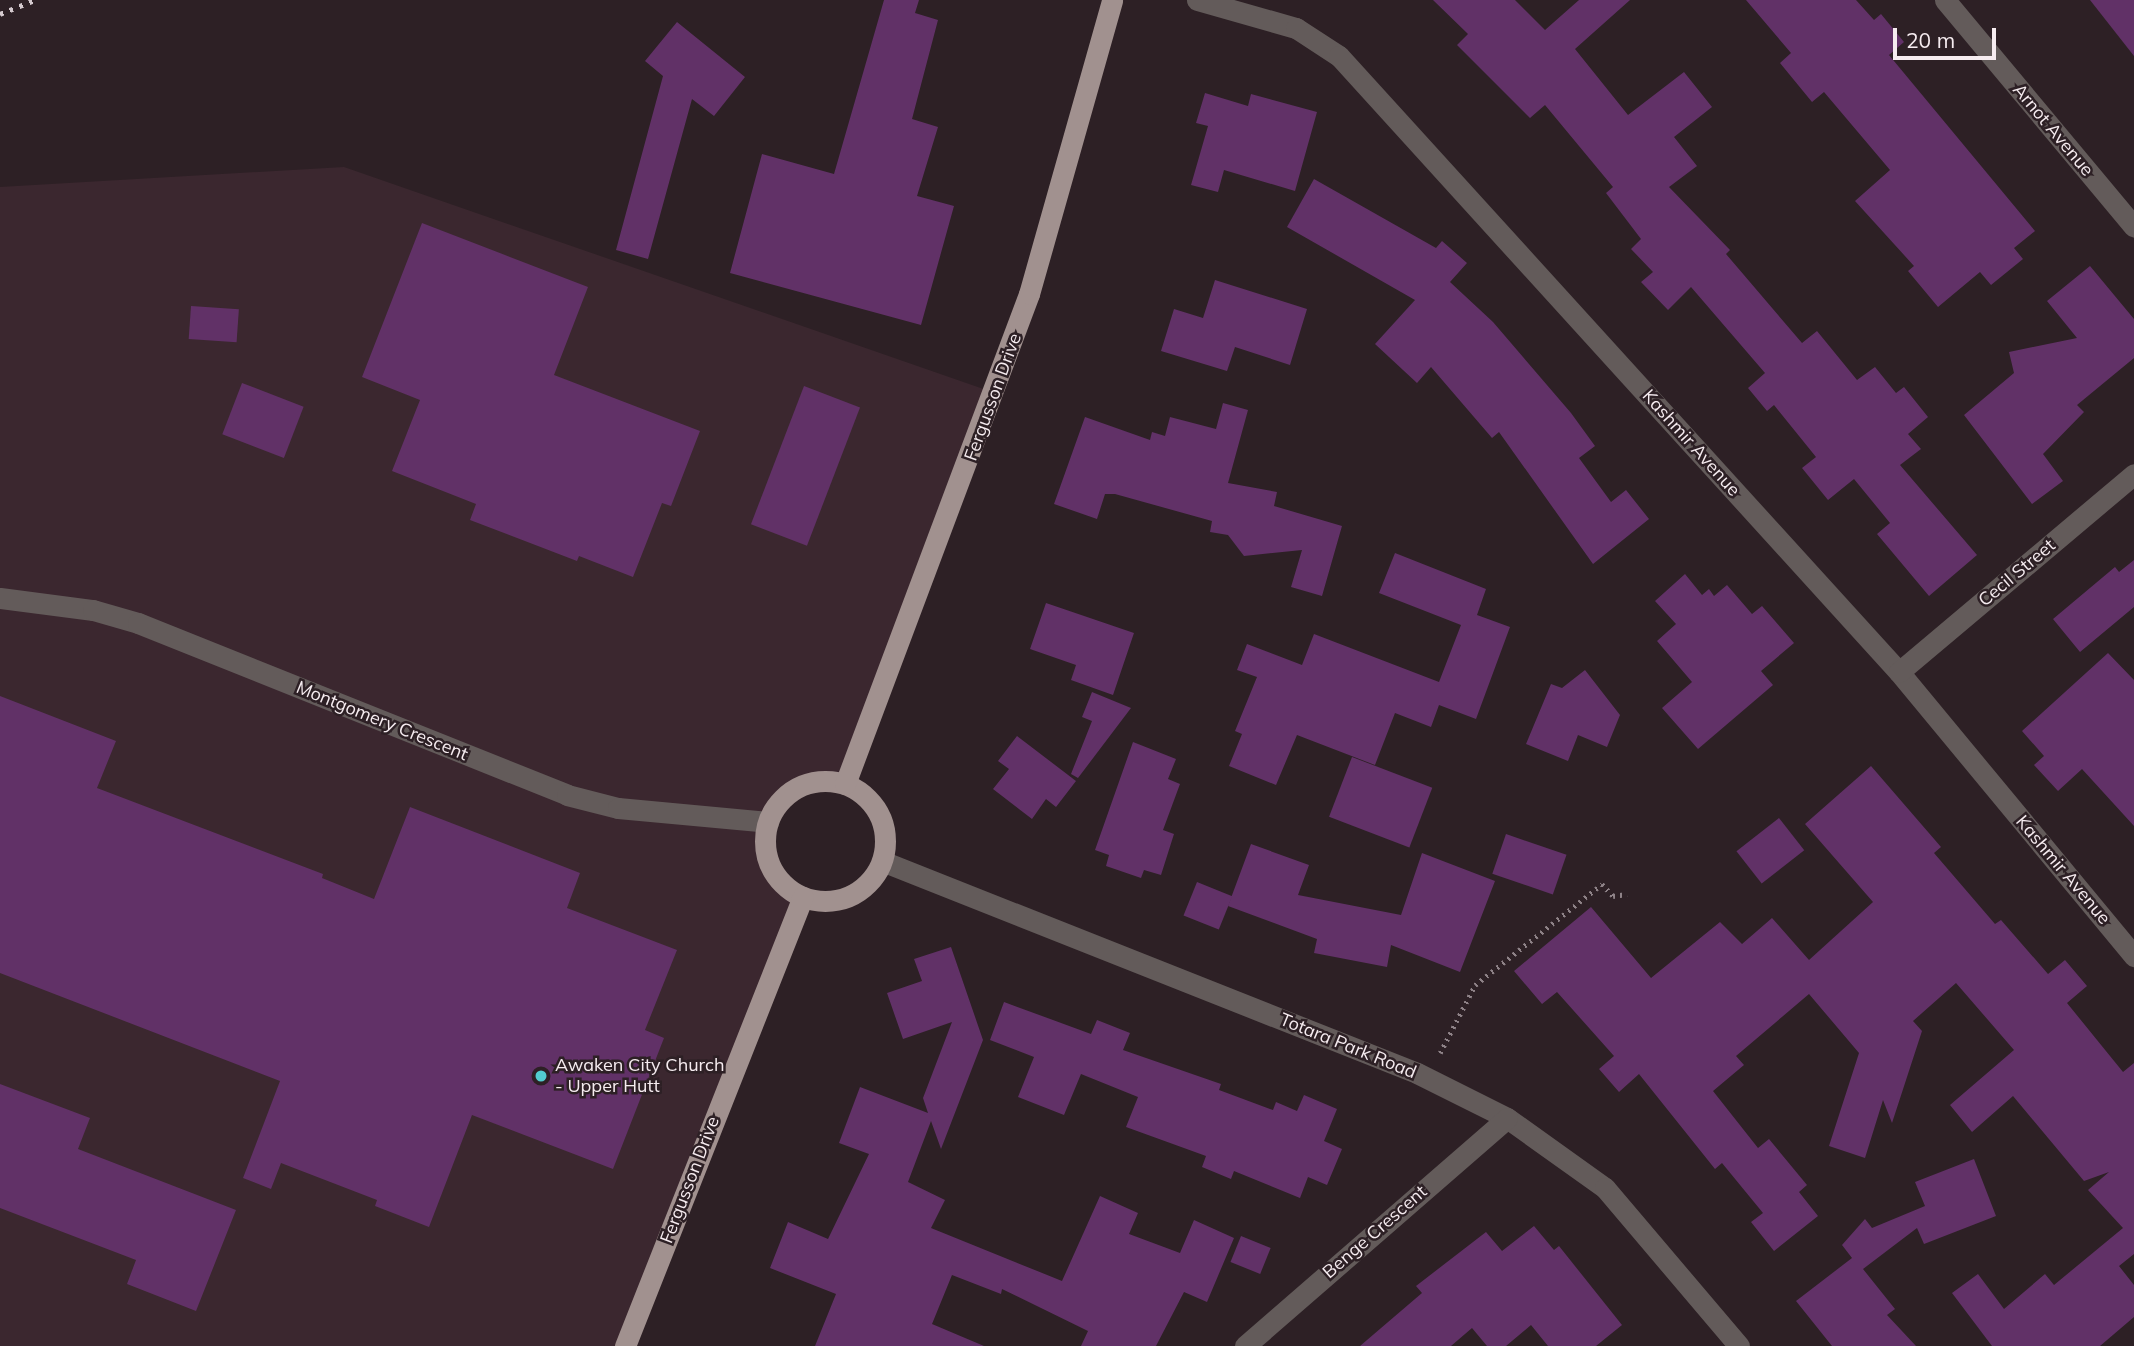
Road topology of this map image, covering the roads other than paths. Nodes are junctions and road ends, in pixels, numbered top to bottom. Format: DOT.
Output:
graph roads {
  1 [pos="1112,0"];
  2 [pos="1197,0"];
  3 [pos="1945,0"];
  4 [pos="2134,227"];
  5 [pos="2134,474"];
  6 [pos="0,598"];
  7 [pos="1899,672"];
  8 [pos="845,784"];
  9 [pos="768,822"];
  10 [pos="881,861"];
  11 [pos="803,897"];
  12 [pos="2134,956"];
  13 [pos="1507,1118"];
  14 [pos="625,1346"];
  15 [pos="1245,1346"];
  16 [pos="1739,1346"];
  1 -- 8 [label="main road, Fergusson Drive"];
  2 -- 7 [label="street, Kashmir Avenue"];
  3 -- 4 [label="street, Arnot Avenue"];
  5 -- 7 [label="street, Cecil Street"];
  6 -- 9 [label="street, Montgomery Crescent"];
  7 -- 12 [label="street, Kashmir Avenue"];
  8 -- 9 [label="main road"];
  8 -- 10 [label="main road"];
  9 -- 11 [label="main road"];
  10 -- 11 [label="main road"];
  10 -- 13 [label="street, Totara Park Road"];
  11 -- 14 [label="main road, Fergusson Drive"];
  13 -- 15 [label="street, Benge Crescent"];
  13 -- 16 [label="street, Totara Park Road"];
}
